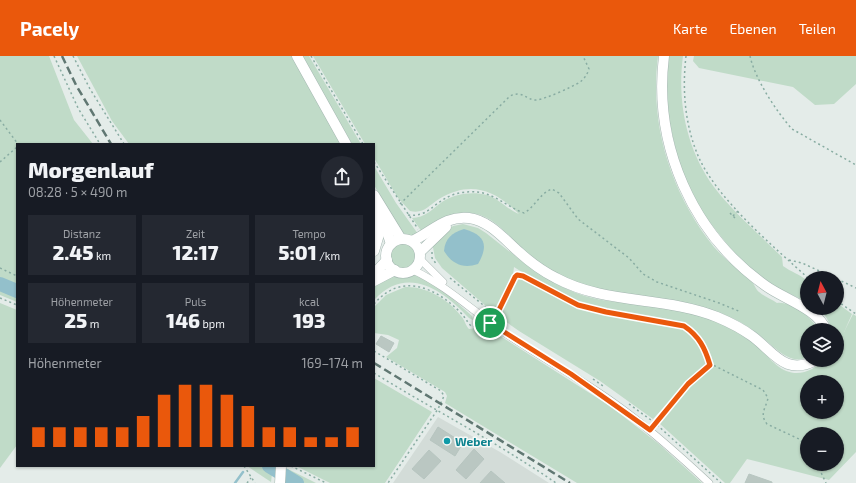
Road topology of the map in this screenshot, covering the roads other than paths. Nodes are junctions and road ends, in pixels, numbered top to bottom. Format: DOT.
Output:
graph roads {
  1 [pos="297,56"];
  2 [pos="664,56"];
  3 [pos="345,143"];
  4 [pos="375,197"];
  5 [pos="380,207"];
  6 [pos="461,218"];
  7 [pos="401,239"];
  8 [pos="412,242"];
  9 [pos="391,244"];
  10 [pos="375,247"];
  11 [pos="420,255"];
  12 [pos="387,260"];
  13 [pos="395,270"];
  14 [pos="413,270"];
  15 [pos="375,273"];
  16 [pos="375,280"];
  17 [pos="452,293"];
  18 [pos="821,323"];
  19 [pos="800,366"];
  20 [pos="281,467"];
  21 [pos="280,483"];
  22 [pos="709,483"];
  1 -- 3 [label="main road"];
  2 -- 18 [label="main road"];
  4 -- 5 [label="main road"];
  5 -- 7 [label="main road"];
  5 -- 9 [label="main road"];
  5 -- 10 [label="main road"];
  6 -- 8 [label="main road"];
  6 -- 11 [label="main road"];
  6 -- 19 [label="main road"];
  7 -- 8 [label="main road"];
  7 -- 9 [label="main road"];
  8 -- 11 [label="main road"];
  9 -- 12 [label="main road"];
  11 -- 14 [label="main road"];
  11 -- 17 [label="street"];
  12 -- 13 [label="main road"];
  12 -- 15 [label="main road"];
  13 -- 14 [label="main road"];
  13 -- 16 [label="main road"];
  14 -- 17 [label="street"];
  17 -- 22 [label="street"];
  20 -- 21 [label="main road"];
}
